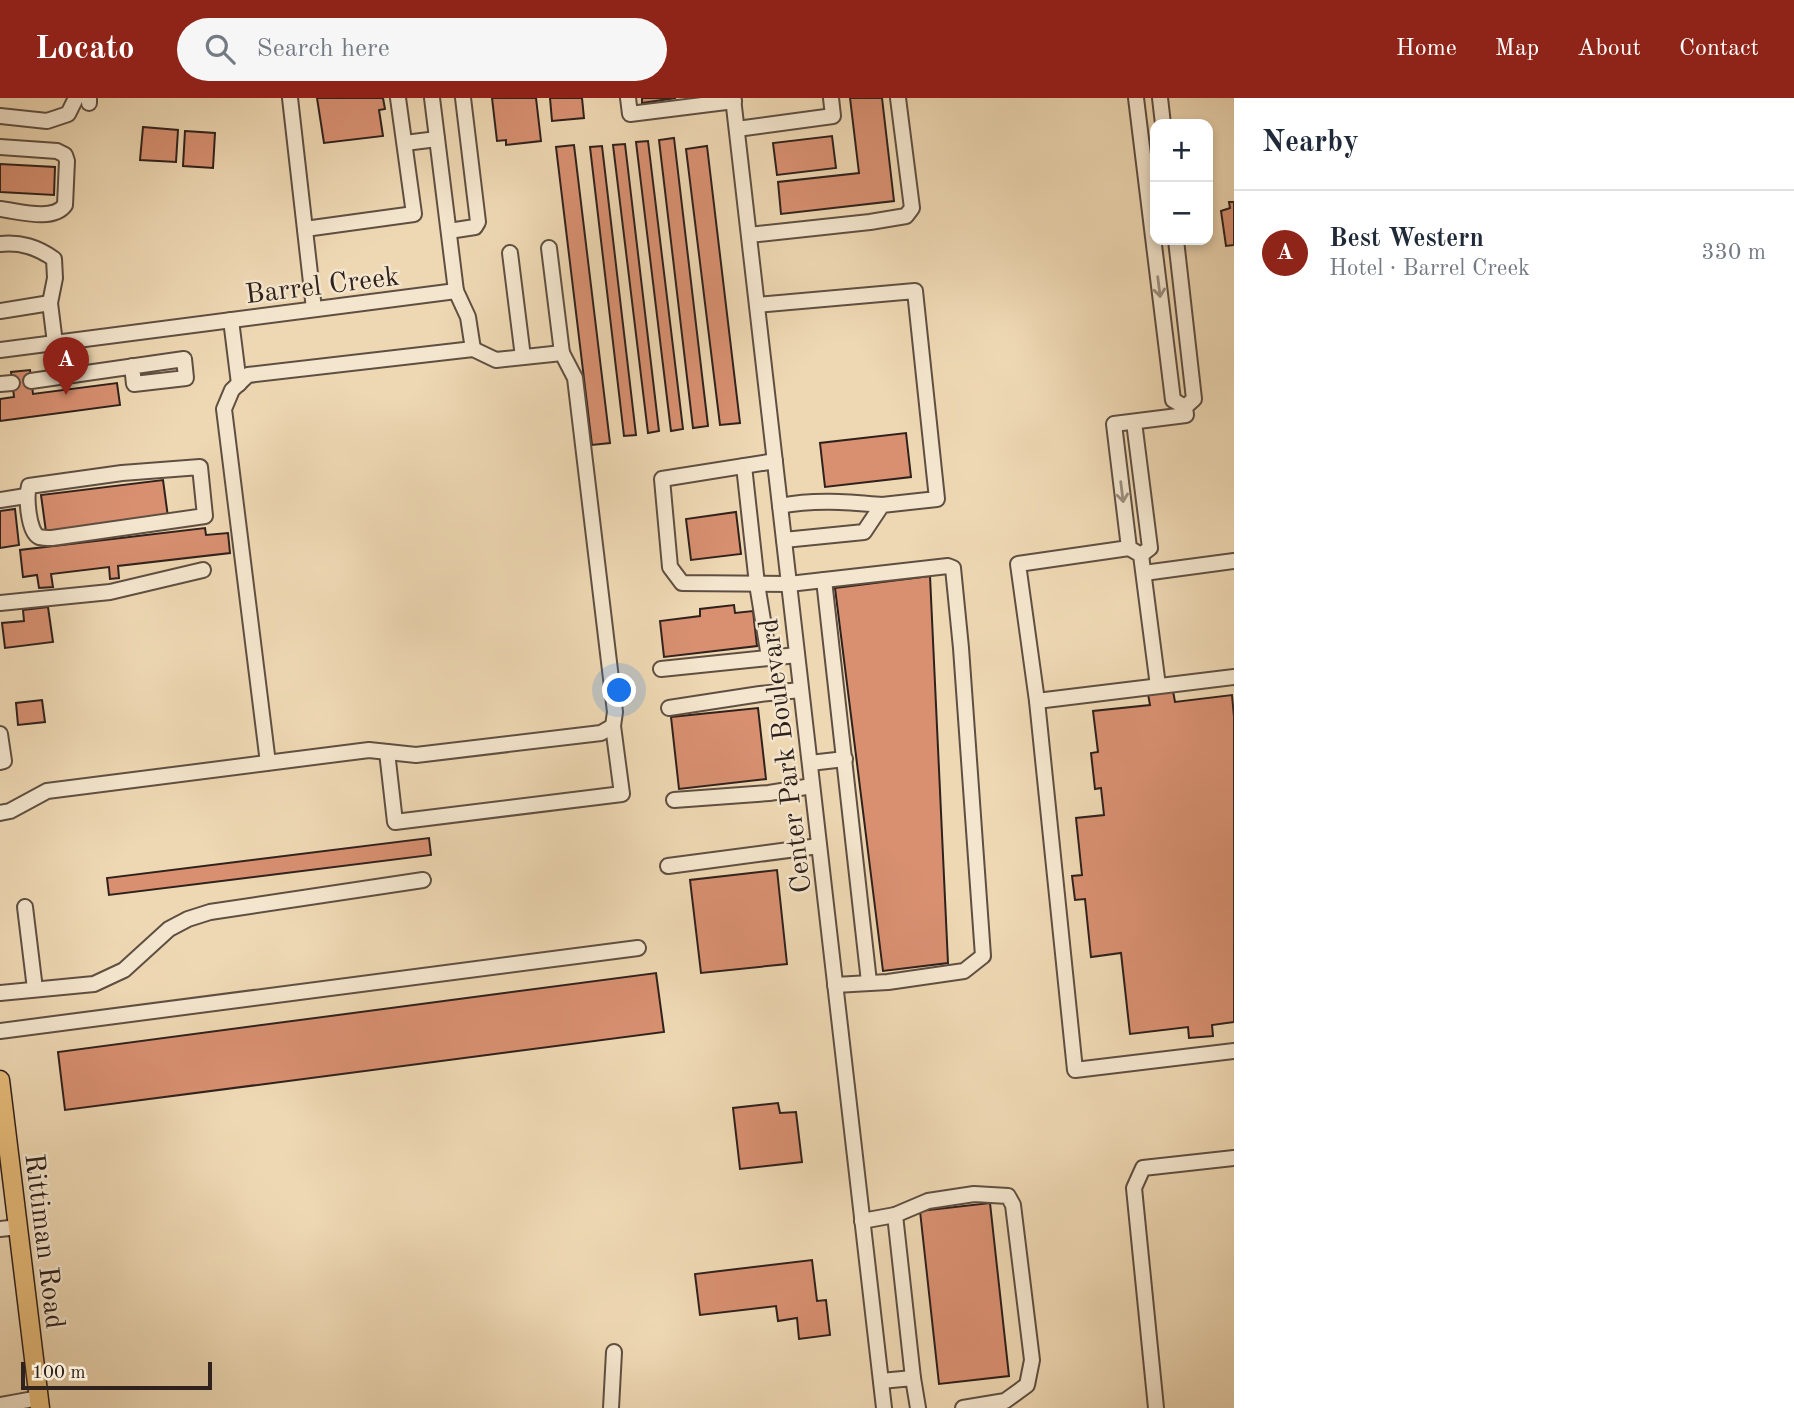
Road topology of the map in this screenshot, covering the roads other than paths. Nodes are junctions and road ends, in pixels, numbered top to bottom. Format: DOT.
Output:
graph roads {
  1 [pos="290,98"];
  2 [pos="398,98"];
  3 [pos="432,98"];
  4 [pos="463,98"];
  5 [pos="628,98"];
  6 [pos="831,98"];
  7 [pos="898,98"];
  8 [pos="1136,98"];
  9 [pos="1160,98"];
  10 [pos="734,99"];
  11 [pos="85,100"];
  12 [pos="703,101"];
  13 [pos="0,116"];
  14 [pos="1162,119"];
  15 [pos="737,130"];
  16 [pos="437,139"];
  17 [pos="404,143"];
  18 [pos="0,147"];
  19 [pos="1150,198"];
  20 [pos="0,209"];
  21 [pos="305,229"];
  22 [pos="449,231"];
  23 [pos="749,235"];
  24 [pos="5,244"];
  25 [pos="1156,245"];
  26 [pos="1177,245"];
  27 [pos="549,248"];
  28 [pos="510,253"];
  29 [pos="456,291"];
  30 [pos="50,303"];
  31 [pos="757,305"];
  32 [pos="314,309"];
  33 [pos="0,311"];
  34 [pos="231,320"];
  35 [pos="55,343"];
  36 [pos="473,349"];
  37 [pos="0,350"];
  38 [pos="562,352"];
  39 [pos="523,358"];
  40 [pos="132,366"];
  41 [pos="31,381"];
  42 [pos="239,384"];
  43 [pos="1185,407"];
  44 [pos="1134,422"];
  45 [pos="775,461"];
  46 [pos="744,466"];
  47 [pos="26,496"];
  48 [pos="0,500"];
  49 [pos="881,505"];
  50 [pos="780,506"];
  51 [pos="784,540"];
  52 [pos="1135,551"];
  53 [pos="1234,561"];
  54 [pos="203,570"];
  55 [pos="1144,573"];
  56 [pos="824,580"];
  57 [pos="757,584"];
  58 [pos="789,584"];
  59 [pos="0,603"];
  60 [pos="797,655"];
  61 [pos="769,657"];
  62 [pos="661,669"];
  63 [pos="1234,677"];
  64 [pos="1158,686"];
  65 [pos="801,690"];
  66 [pos="1037,701"];
  67 [pos="668,708"];
  68 [pos="613,726"];
  69 [pos="0,734"];
  70 [pos="387,752"];
  71 [pos="845,759"];
  72 [pos="0,762"];
  73 [pos="268,763"];
  74 [pos="810,763"];
  75 [pos="812,786"];
  76 [pos="674,800"];
  77 [pos="0,813"];
  78 [pos="819,846"];
  79 [pos="668,866"];
  80 [pos="423,880"];
  81 [pos="24,907"];
  82 [pos="638,948"];
  83 [pos="869,982"];
  84 [pos="835,985"];
  85 [pos="35,989"];
  86 [pos="0,993"];
  87 [pos="0,1031"];
  88 [pos="1234,1051"];
  89 [pos="0,1087"];
  90 [pos="1234,1158"];
  91 [pos="895,1215"];
  92 [pos="862,1221"];
  93 [pos="9,1228"];
  94 [pos="614,1352"];
  95 [pos="913,1378"];
  96 [pos="881,1381"];
  97 [pos="40,1403"];
  98 [pos="0,1408"];
  99 [pos="611,1408"];
  100 [pos="884,1408"];
  101 [pos="918,1408"];
  102 [pos="964,1408"];
  103 [pos="1156,1408"];
  1 -- 21 [label="street"];
  2 -- 17 [label="street"];
  3 -- 16 [label="street"];
  4 -- 22 [label="street"];
  5 -- 12 [label="street"];
  6 -- 15 [label="street"];
  7 -- 23 [label="street"];
  8 -- 19 [label="street"];
  9 -- 14 [label="street"];
  10 -- 12 [label="street"];
  10 -- 15 [label="street, Center Park Boulevard"];
  11 -- 13 [label="street"];
  15 -- 23 [label="street, Center Park Boulevard"];
  16 -- 17 [label="street"];
  16 -- 22 [label="street"];
  17 -- 21 [label="street"];
  18 -- 20 [label="street"];
  21 -- 32 [label="street"];
  22 -- 29 [label="street"];
  23 -- 31 [label="street, Center Park Boulevard"];
  24 -- 30 [label="street"];
  25 -- 43 [label="street, one-way"];
  26 -- 43 [label="street"];
  27 -- 38 [label="street"];
  28 -- 39 [label="street"];
  29 -- 32 [label="street, Barrel Creek"];
  29 -- 36 [label="street"];
  30 -- 33 [label="street"];
  30 -- 35 [label="street"];
  31 -- 45 [label="street, Center Park Boulevard"];
  31 -- 49 [label="street"];
  32 -- 34 [label="street, Barrel Creek"];
  34 -- 35 [label="street, Barrel Creek"];
  34 -- 42 [label="street"];
  35 -- 37 [label="street, Barrel Creek"];
  36 -- 39 [label="street"];
  36 -- 42 [label="street"];
  38 -- 39 [label="street"];
  38 -- 68 [label="street"];
  40 -- 41 [label="street"];
  42 -- 73 [label="street"];
  43 -- 44 [label="street"];
  44 -- 52 [label="street"];
  44 -- 52 [label="street, one-way"];
  45 -- 46 [label="street"];
  45 -- 50 [label="street, Center Park Boulevard"];
  46 -- 57 [label="street"];
  46 -- 57 [label="street"];
  47 -- 47 [label="street"];
  47 -- 48 [label="street"];
  49 -- 50 [label="street"];
  49 -- 51 [label="street"];
  50 -- 51 [label="street, Center Park Boulevard"];
  51 -- 58 [label="street, Center Park Boulevard"];
  52 -- 55 [label="street"];
  52 -- 66 [label="street"];
  53 -- 55 [label="street"];
  54 -- 59 [label="street"];
  55 -- 64 [label="street"];
  56 -- 58 [label="street"];
  56 -- 71 [label="street"];
  56 -- 83 [label="street"];
  57 -- 58 [label="street"];
  57 -- 61 [label="street"];
  58 -- 60 [label="street, Center Park Boulevard"];
  60 -- 61 [label="street"];
  60 -- 65 [label="street, Center Park Boulevard"];
  61 -- 62 [label="street"];
  63 -- 64 [label="street"];
  64 -- 66 [label="street"];
  65 -- 67 [label="street"];
  65 -- 74 [label="street, Center Park Boulevard"];
  66 -- 88 [label="street"];
  68 -- 70 [label="street"];
  68 -- 70 [label="street"];
  69 -- 72 [label="street"];
  70 -- 73 [label="street"];
  71 -- 74 [label="street"];
  71 -- 83 [label="street"];
  73 -- 77 [label="street"];
  74 -- 75 [label="street, Center Park Boulevard"];
  75 -- 76 [label="street"];
  75 -- 78 [label="street, Center Park Boulevard"];
  78 -- 79 [label="street"];
  78 -- 84 [label="street, Center Park Boulevard"];
  80 -- 85 [label="street"];
  81 -- 85 [label="street"];
  82 -- 87 [label="street"];
  83 -- 84 [label="street"];
  84 -- 92 [label="street, Center Park Boulevard"];
  85 -- 86 [label="street"];
  89 -- 93 [label="main road, Rittiman Road"];
  90 -- 103 [label="street"];
  91 -- 92 [label="street"];
  91 -- 95 [label="street"];
  91 -- 102 [label="street"];
  92 -- 96 [label="street, Center Park Boulevard"];
  93 -- 97 [label="main road, Rittiman Road"];
  94 -- 99 [label="street"];
  95 -- 96 [label="street"];
  95 -- 101 [label="street"];
  96 -- 100 [label="street, Center Park Boulevard"];
  97 -- 98 [label="street"];
}
